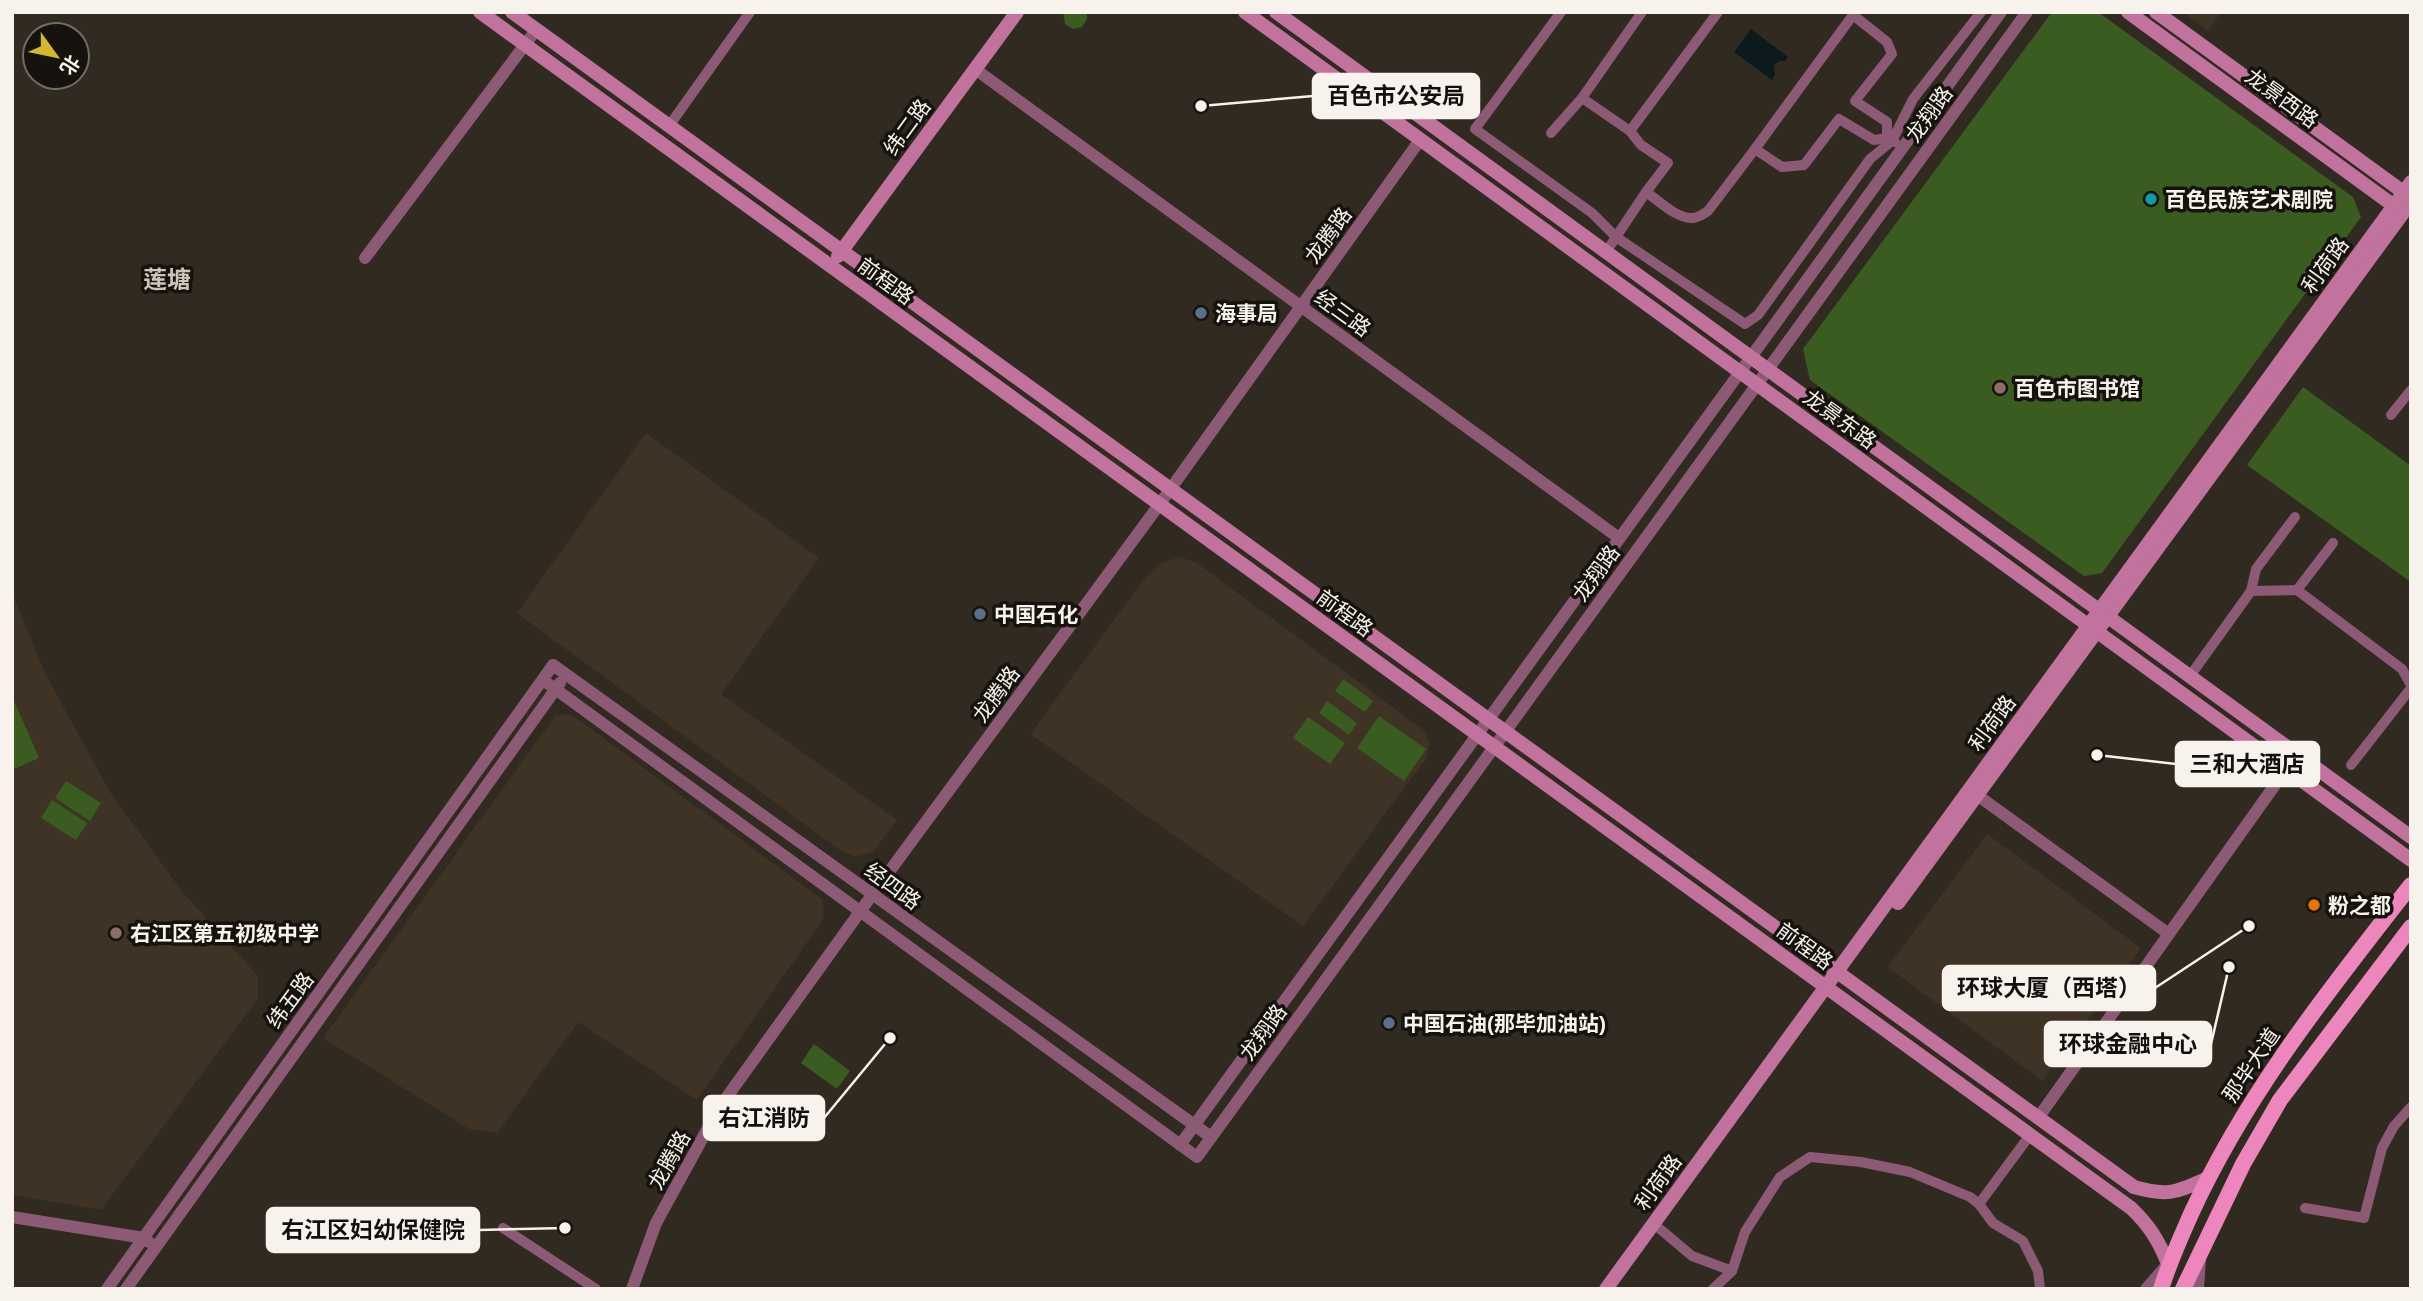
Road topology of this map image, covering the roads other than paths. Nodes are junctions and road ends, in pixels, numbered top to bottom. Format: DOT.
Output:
graph roads {
  1 [pos="480,12"];
  2 [pos="512,12"];
  3 [pos="750,12"];
  4 [pos="1017,12"];
  5 [pos="1245,12"];
  6 [pos="1276,12"];
  7 [pos="1561,12"];
  8 [pos="1642,12"];
  9 [pos="1718,12"];
  10 [pos="1981,12"];
  11 [pos="2001,12"];
  12 [pos="2027,12"];
  13 [pos="2128,12"];
  14 [pos="2156,12"];
  15 [pos="1854,14"];
  16 [pos="536,30"];
  17 [pos="525,45"];
  18 [pos="975,69"];
  19 [pos="1582,98"];
  20 [pos="669,126"];
  21 [pos="1630,131"];
  22 [pos="1551,133"];
  23 [pos="1420,140"];
  24 [pos="1894,142"];
  25 [pos="1755,149"];
  26 [pos="1646,192"];
  27 [pos="2406,201"];
  28 [pos="1616,237"];
  29 [pos="842,251"];
  30 [pos="1606,252"];
  31 [pos="365,258"];
  32 [pos="830,266"];
  33 [pos="1301,306"];
  34 [pos="1751,357"];
  35 [pos="1768,370"];
  36 [pos="1740,372"];
  37 [pos="1757,385"];
  38 [pos="2411,390"];
  39 [pos="2391,415"];
  40 [pos="1170,489"];
  41 [pos="1159,505"];
  42 [pos="2295,517"];
  43 [pos="1619,538"];
  44 [pos="2333,543"];
  45 [pos="2297,590"];
  46 [pos="2251,591"];
  47 [pos="2103,614"];
  48 [pos="2093,629"];
  49 [pos="553,665"];
  50 [pos="566,674"];
  51 [pos="2190,676"];
  52 [pos="543,680"];
  53 [pos="2411,686"];
  54 [pos="556,689"];
  55 [pos="1488,719"];
  56 [pos="1505,732"];
  57 [pos="1477,734"];
  58 [pos="1494,747"];
  59 [pos="2297,754"];
  60 [pos="2351,765"];
  61 [pos="2286,769"];
  62 [pos="1977,795"];
  63 [pos="2411,837"];
  64 [pos="2411,860"];
  65 [pos="2411,885"];
  66 [pos="872,895"];
  67 [pos="860,911"];
  68 [pos="2411,927"];
  69 [pos="2169,934"];
  70 [pos="1841,975"];
  71 [pos="1830,990"];
  72 [pos="2411,1108"];
  73 [pos="2038,1118"];
  74 [pos="1194,1125"];
  75 [pos="2030,1135"];
  76 [pos="1211,1137"];
  77 [pos="1180,1145"];
  78 [pos="1197,1157"];
  79 [pos="2208,1178"];
  80 [pos="1979,1204"];
  81 [pos="2305,1208"];
  82 [pos="12,1217"];
  83 [pos="503,1228"];
  84 [pos="1660,1229"];
  85 [pos="144,1238"];
  86 [pos="158,1248"];
  87 [pos="2201,1248"];
  88 [pos="2168,1264"];
  89 [pos="1732,1270"];
  90 [pos="107,1289"];
  91 [pos="126,1289"];
  92 [pos="596,1289"];
  93 [pos="632,1289"];
  94 [pos="1606,1289"];
  95 [pos="1617,1289"];
  96 [pos="1713,1289"];
  97 [pos="2040,1289"];
  98 [pos="2146,1289"];
  99 [pos="2161,1289"];
  100 [pos="2183,1289"];
  101 [pos="2198,1289"];
  1 -- 17 [label="main road, 前程路"];
  2 -- 16 [label="main road, 前程路"];
  3 -- 20 [label="street"];
  4 -- 18 [label="main road, 纬二路"];
  5 -- 23 [label="main road, 龙景东路"];
  6 -- 30 [label="main road, 龙景东路"];
  7 -- 28 [label="street"];
  8 -- 19 [label="street"];
  9 -- 21 [label="street"];
  10 -- 24 [label="street"];
  11 -- 24 [label="street, 龙翔路"];
  12 -- 35 [label="street, 龙翔路"];
  13 -- 27 [label="main road, 龙景西路"];
  14 -- 27 [label="main road, 龙景西路"];
  15 -- 24 [label="street"];
  15 -- 25 [label="street"];
  16 -- 17 [label="street"];
  16 -- 20 [label="main road, 前程路"];
  17 -- 31 [label="street"];
  17 -- 32 [label="main road, 前程路"];
  18 -- 29 [label="main road, 纬二路"];
  18 -- 33 [label="street, 经三路"];
  19 -- 21 [label="street"];
  19 -- 22 [label="street"];
  20 -- 29 [label="main road, 前程路"];
  21 -- 26 [label="street"];
  23 -- 33 [label="street, 龙腾路"];
  23 -- 36 [label="main road, 龙景东路"];
  24 -- 25 [label="street"];
  24 -- 28 [label="street"];
  24 -- 34 [label="street, 龙翔路"];
  25 -- 26 [label="street"];
  26 -- 28 [label="street"];
  27 -- 47 [label="main road, 利荷路"];
  28 -- 30 [label="street"];
  29 -- 32 [label="main road, 纬二路"];
  29 -- 40 [label="main road, 前程路"];
  30 -- 34 [label="main road, 龙景东路"];
  32 -- 41 [label="main road, 前程路"];
  33 -- 40 [label="street, 龙腾路"];
  33 -- 43 [label="street, 经三路"];
  34 -- 35 [label="main road, 龙景东路"];
  34 -- 36 [label="street, 龙翔路"];
  35 -- 37 [label="street, 龙翔路"];
  35 -- 47 [label="main road, 龙景东路"];
  36 -- 37 [label="main road, 龙景东路"];
  36 -- 43 [label="street, 龙翔路"];
  37 -- 48 [label="main road, 龙景东路"];
  37 -- 56 [label="street, 龙翔路"];
  38 -- 39 [label="street"];
  40 -- 41 [label="street, 龙腾路"];
  40 -- 55 [label="main road, 前程路"];
  41 -- 57 [label="main road, 前程路"];
  41 -- 66 [label="street, 龙腾路"];
  42 -- 46 [label="street"];
  43 -- 55 [label="street, 龙翔路"];
  44 -- 45 [label="street"];
  45 -- 46 [label="street"];
  45 -- 53 [label="street"];
  46 -- 51 [label="street"];
  47 -- 48 [label="main road, 利荷路"];
  47 -- 51 [label="main road, 龙景东路"];
  48 -- 61 [label="main road, 龙景东路"];
  48 -- 62 [label="main road, 利荷路"];
  48 -- 70 [label="main road, 利荷路"];
  49 -- 50 [label="street, 经四路"];
  49 -- 52 [label="street, 纬五路"];
  50 -- 54 [label="street, 纬五路"];
  50 -- 66 [label="street, 经四路"];
  51 -- 59 [label="main road, 龙景东路"];
  52 -- 54 [label="street, 经四路"];
  52 -- 85 [label="street, 纬五路"];
  53 -- 60 [label="street"];
  54 -- 67 [label="street, 经四路"];
  54 -- 86 [label="street, 纬五路"];
  55 -- 56 [label="main road, 前程路"];
  55 -- 57 [label="street, 龙翔路"];
  56 -- 58 [label="street, 龙翔路"];
  56 -- 70 [label="main road, 前程路"];
  57 -- 58 [label="main road, 前程路"];
  57 -- 74 [label="street, 龙翔路"];
  58 -- 71 [label="main road, 前程路"];
  58 -- 76 [label="street, 龙翔路"];
  59 -- 61 [label="street"];
  59 -- 63 [label="main road, 龙景东路"];
  61 -- 64 [label="main road, 龙景东路"];
  61 -- 69 [label="street"];
  62 -- 69 [label="street"];
  62 -- 70 [label="main road, 利荷路"];
  65 -- 79 [label="main road, 那毕大道"];
  66 -- 67 [label="street, 龙腾路"];
  66 -- 74 [label="street, 经四路"];
  67 -- 77 [label="street, 经四路"];
  67 -- 93 [label="street, 龙腾路"];
  68 -- 87 [label="main road, 那毕大道"];
  69 -- 73 [label="street"];
  70 -- 71 [label="main road, 利荷路"];
  70 -- 73 [label="main road, 前程路"];
  71 -- 75 [label="main road, 前程路"];
  71 -- 84 [label="main road, 利荷路"];
  71 -- 94 [label="main road, 利荷路"];
  72 -- 81 [label="street"];
  73 -- 79 [label="main road, 前程路"];
  74 -- 76 [label="street, 经四路"];
  74 -- 77 [label="street, 龙翔路"];
  75 -- 80 [label="street"];
  75 -- 88 [label="main road, 前程路"];
  76 -- 78 [label="street, 龙翔路"];
  77 -- 78 [label="street, 经四路"];
  79 -- 88 [label="main road, 那毕大道"];
  80 -- 89 [label="street"];
  80 -- 97 [label="street"];
  82 -- 85 [label="street"];
  83 -- 92 [label="street"];
  84 -- 89 [label="street"];
  84 -- 95 [label="main road, 利荷路"];
  85 -- 86 [label="street"];
  85 -- 90 [label="street, 纬五路"];
  86 -- 91 [label="street, 纬五路"];
  87 -- 100 [label="main road, 那毕大道"];
  87 -- 101 [label="street"];
  88 -- 98 [label="street"];
  88 -- 99 [label="main road, 那毕大道"];
  89 -- 96 [label="street"];
}
